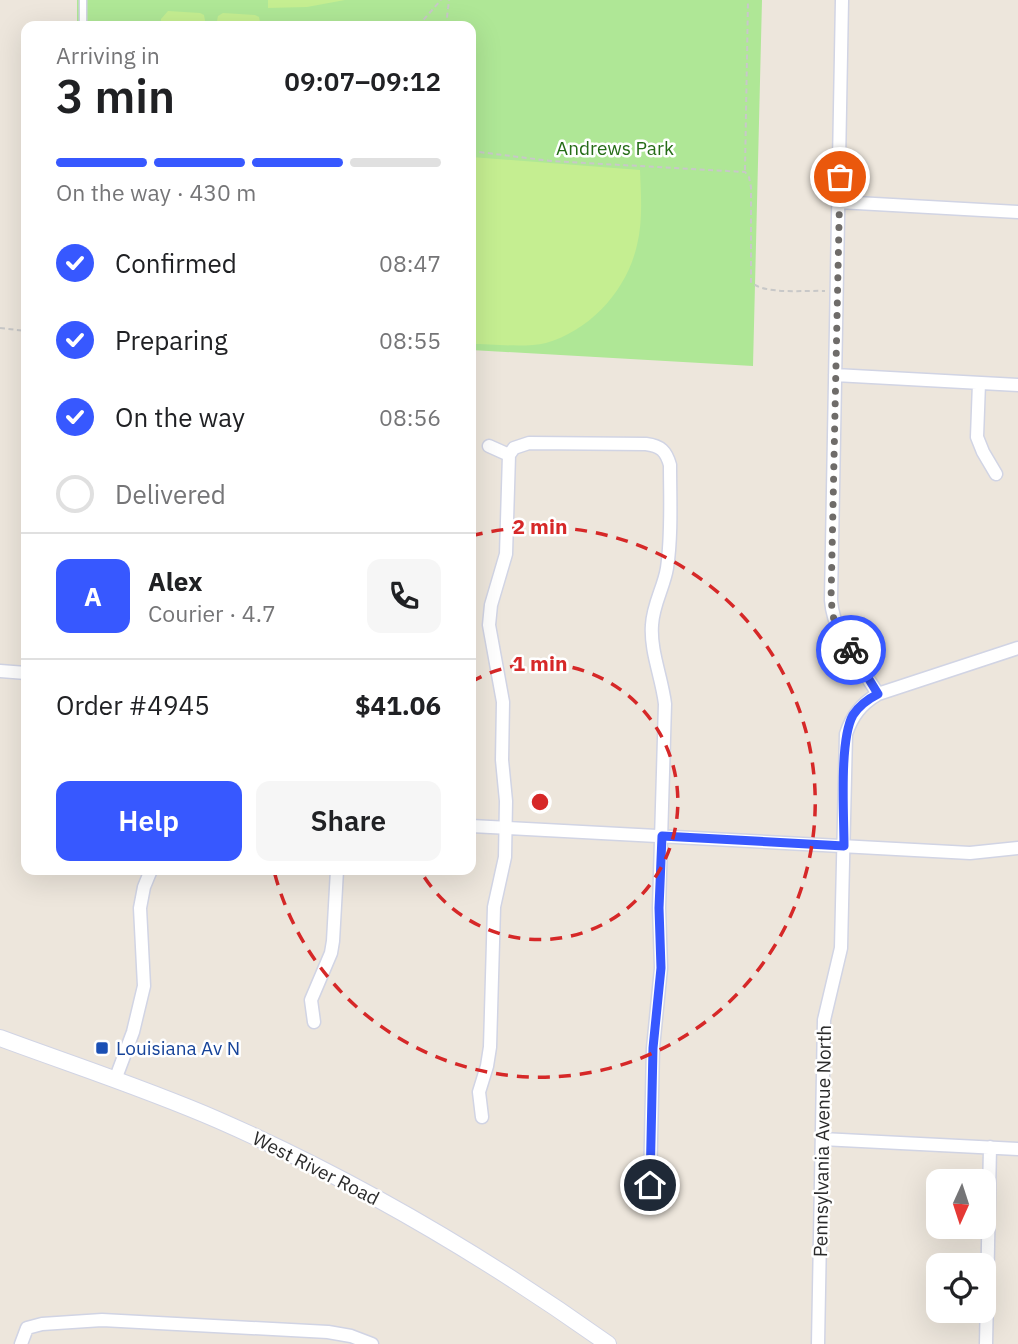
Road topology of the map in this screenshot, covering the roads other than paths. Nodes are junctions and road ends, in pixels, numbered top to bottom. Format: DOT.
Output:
graph roads {
  1 [pos="83,0"];
  2 [pos="842,0"];
  3 [pos="83,21"];
  4 [pos="839,202"];
  5 [pos="1018,212"];
  6 [pos="835,375"];
  7 [pos="979,383"];
  8 [pos="1018,385"];
  9 [pos="489,446"];
  10 [pos="509,455"];
  11 [pos="996,474"];
  12 [pos="1018,648"];
  13 [pos="0,671"];
  14 [pos="21,673"];
  15 [pos="878,694"];
  16 [pos="476,826"];
  17 [pos="506,828"];
  18 [pos="662,836"];
  19 [pos="844,846"];
  20 [pos="1018,848"];
  21 [pos="149,875"];
  22 [pos="337,875"];
  23 [pos="314,1022"];
  24 [pos="0,1038"];
  25 [pos="115,1080"];
  26 [pos="482,1117"];
  27 [pos="821,1139"];
  28 [pos="990,1147"];
  29 [pos="1018,1149"];
  30 [pos="638,1202"];
  31 [pos="21,1344"];
  32 [pos="372,1344"];
  33 [pos="608,1344"];
  34 [pos="818,1344"];
  35 [pos="986,1344"];
  1 -- 3 [label="lane"];
  2 -- 4 [label="street"];
  4 -- 5 [label="street"];
  4 -- 6 [label="street"];
  6 -- 7 [label="street"];
  6 -- 15 [label="street"];
  7 -- 8 [label="street"];
  7 -- 11 [label="street"];
  9 -- 10 [label="street"];
  10 -- 17 [label="street"];
  10 -- 18 [label="street"];
  12 -- 15 [label="street"];
  13 -- 14 [label="street"];
  15 -- 19 [label="street, Pennsylvania Avenue North"];
  16 -- 17 [label="street"];
  17 -- 18 [label="street"];
  17 -- 26 [label="street"];
  18 -- 19 [label="street"];
  18 -- 30 [label="street"];
  19 -- 20 [label="street"];
  19 -- 27 [label="street, Pennsylvania Avenue North"];
  21 -- 25 [label="street"];
  22 -- 23 [label="street"];
  24 -- 25 [label="main road, West River Road"];
  25 -- 33 [label="main road, West River Road"];
  27 -- 28 [label="street"];
  27 -- 34 [label="street, Pennsylvania Avenue North"];
  28 -- 29 [label="street"];
  28 -- 35 [label="street"];
  31 -- 32 [label="street"];
}
